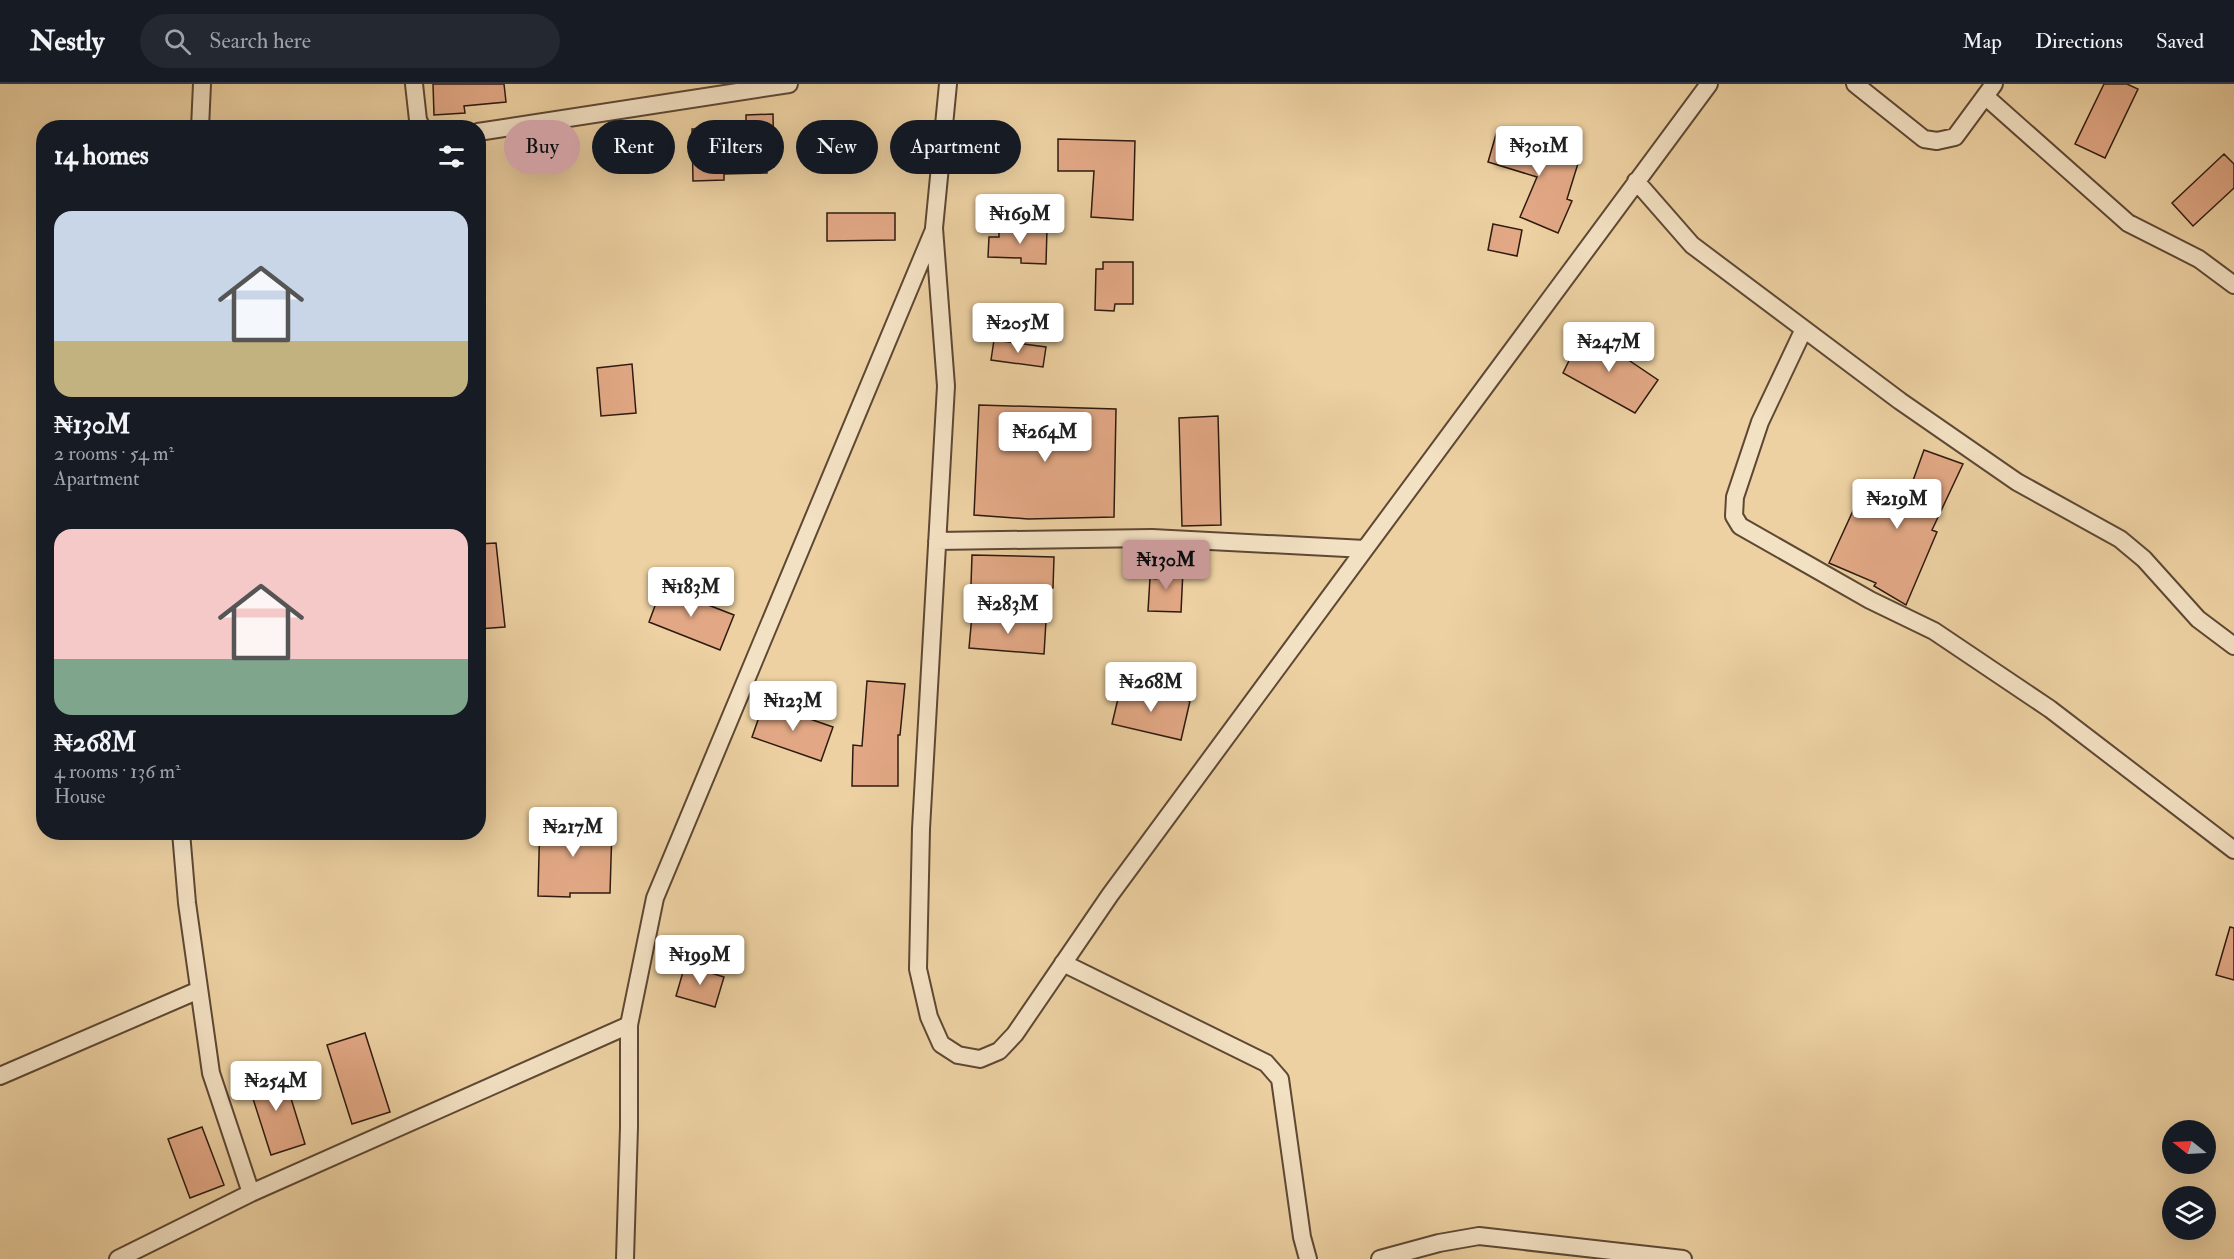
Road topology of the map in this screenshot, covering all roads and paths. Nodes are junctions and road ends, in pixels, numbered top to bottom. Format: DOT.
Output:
graph roads {
  1 [pos="202,84"];
  2 [pos="414,84"];
  3 [pos="789,84"];
  4 [pos="948,84"];
  5 [pos="1709,84"];
  6 [pos="1855,84"];
  7 [pos="1990,90"];
  8 [pos="200,120"];
  9 [pos="418,120"];
  10 [pos="486,131"];
  11 [pos="1636,181"];
  12 [pos="934,228"];
  13 [pos="2234,285"];
  14 [pos="1803,331"];
  15 [pos="937,541"];
  16 [pos="1365,549"];
  17 [pos="2234,646"];
  18 [pos="182,840"];
  19 [pos="2234,850"];
  20 [pos="1063,963"];
  21 [pos="199,990"];
  22 [pos="629,1025"];
  23 [pos="0,1076"];
  24 [pos="251,1193"];
  25 [pos="118,1259"];
  26 [pos="625,1259"];
  27 [pos="1308,1259"];
  28 [pos="1380,1259"];
  29 [pos="1683,1259"];
  1 -- 8 [label="street"];
  2 -- 9 [label="street"];
  3 -- 10 [label="street"];
  4 -- 12 [label="street"];
  5 -- 11 [label="street"];
  6 -- 7 [label="street"];
  7 -- 13 [label="street"];
  11 -- 14 [label="street"];
  11 -- 16 [label="street"];
  12 -- 15 [label="street"];
  12 -- 22 [label="street"];
  14 -- 17 [label="street"];
  14 -- 19 [label="street"];
  15 -- 16 [label="street"];
  15 -- 20 [label="street"];
  16 -- 20 [label="street"];
  18 -- 21 [label="street"];
  20 -- 27 [label="street"];
  21 -- 23 [label="street"];
  21 -- 24 [label="street"];
  22 -- 24 [label="street"];
  22 -- 26 [label="street"];
  24 -- 25 [label="street"];
  28 -- 29 [label="street"];
}
